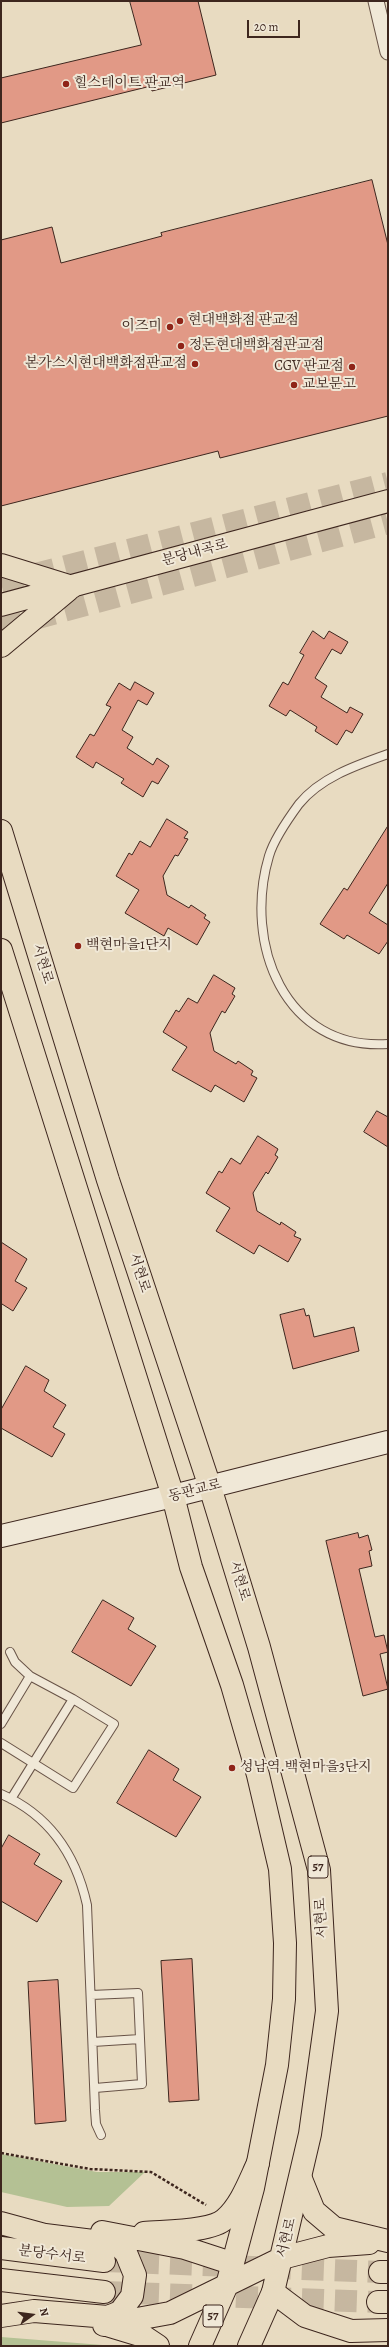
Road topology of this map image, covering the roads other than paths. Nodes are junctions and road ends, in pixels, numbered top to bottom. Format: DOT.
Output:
graph roads {
  1 [pos="376,1"];
  2 [pos="388,52"];
  3 [pos="388,501"];
  4 [pos="1,565"];
  5 [pos="72,586"];
  6 [pos="1,605"];
  7 [pos="1,646"];
  8 [pos="388,754"];
  9 [pos="1,831"];
  10 [pos="1,950"];
  11 [pos="388,1044"];
  12 [pos="388,1442"];
  13 [pos="210,1487"];
  14 [pos="173,1496"];
  15 [pos="1,1536"];
  16 [pos="10,1652"];
  17 [pos="30,1676"];
  18 [pos="73,1699"];
  19 [pos="1,1724"];
  20 [pos="1,1743"];
  21 [pos="34,1763"];
  22 [pos="1,1794"];
  23 [pos="11,1799"];
  24 [pos="91,1995"];
  25 [pos="140,2039"];
  26 [pos="93,2042"];
  27 [pos="95,2088"];
  28 [pos="101,2135"];
  29 [pos="258,2163"];
  30 [pos="301,2179"];
  31 [pos="1,2211"];
  32 [pos="1,2223"];
  33 [pos="117,2235"];
  34 [pos="388,2241"];
  35 [pos="1,2248"];
  36 [pos="282,2258"];
  37 [pos="104,2261"];
  38 [pos="231,2263"];
  39 [pos="250,2274"];
  40 [pos="1,2280"];
  41 [pos="226,2285"];
  42 [pos="104,2292"];
  43 [pos="273,2292"];
  44 [pos="1,2317"];
  45 [pos="105,2325"];
  46 [pos="388,2330"];
  47 [pos="158,2346"];
  48 [pos="200,2346"];
  49 [pos="248,2346"];
  1 -- 2 [label="street"];
  3 -- 5 [label="main road, 분당내곡로"];
  4 -- 5 [label="main road"];
  5 -- 6 [label="main road, 분당내곡로"];
  5 -- 7 [label="main road"];
  8 -- 11 [label="lane"];
  9 -- 13 [label="main road, 서현로"];
  10 -- 14 [label="main road"];
  12 -- 13 [label="main road, 동판교로"];
  13 -- 14 [label="main road, 동판교로"];
  13 -- 30 [label="main road, 서현로 / 57"];
  14 -- 15 [label="main road, 동판교로"];
  14 -- 29 [label="main road, 57"];
  16 -- 17 [label="lane"];
  17 -- 18 [label="lane"];
  17 -- 19 [label="lane"];
  18 -- 21 [label="lane"];
  18 -- 21 [label="lane"];
  20 -- 21 [label="lane"];
  21 -- 23 [label="lane"];
  22 -- 23 [label="lane"];
  23 -- 24 [label="lane"];
  24 -- 25 [label="lane"];
  24 -- 26 [label="lane"];
  25 -- 26 [label="lane"];
  25 -- 27 [label="lane"];
  26 -- 27 [label="lane"];
  27 -- 28 [label="lane"];
  29 -- 33 [label="main road"];
  29 -- 38 [label="main road, 57"];
  30 -- 34 [label="main road"];
  30 -- 36 [label="main road, 서현로 / 57"];
  31 -- 33 [label="main road"];
  32 -- 44 [label="main road"];
  33 -- 38 [label="main road"];
  34 -- 36 [label="main road"];
  35 -- 37 [label="main road, 분당수서로"];
  36 -- 39 [label="main road"];
  36 -- 43 [label="main road, 서현로 / 57"];
  38 -- 39 [label="main road"];
  38 -- 41 [label="main road, 57"];
  39 -- 41 [label="main road"];
  39 -- 43 [label="main road"];
  40 -- 42 [label="main road"];
  41 -- 45 [label="main road"];
  41 -- 48 [label="main road, 57"];
  43 -- 46 [label="main road"];
  43 -- 49 [label="main road, 서현로 / 57"];
  44 -- 45 [label="main road"];
  45 -- 47 [label="main road"];
}
